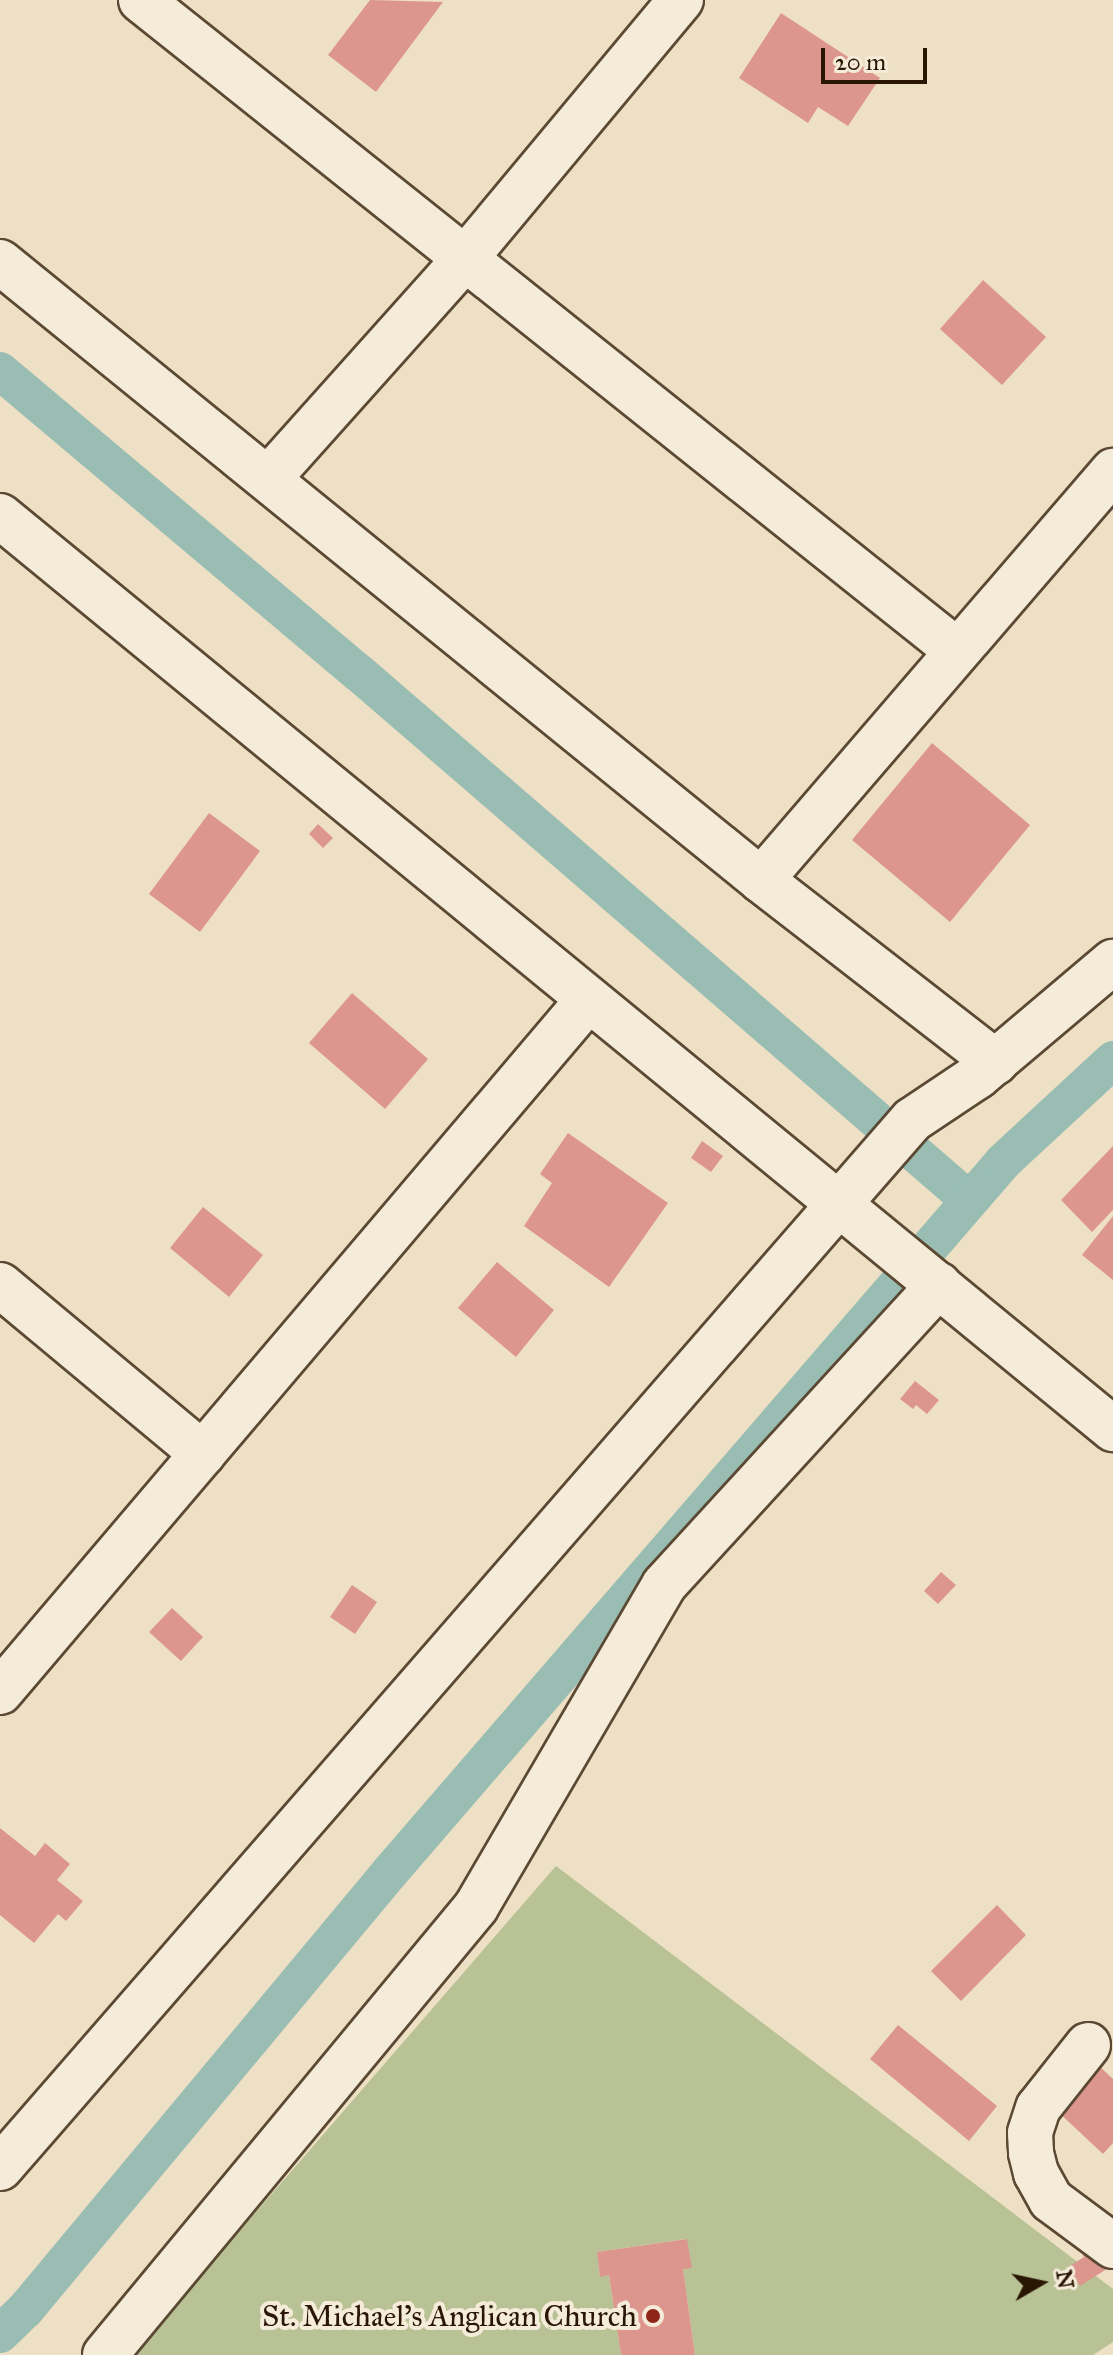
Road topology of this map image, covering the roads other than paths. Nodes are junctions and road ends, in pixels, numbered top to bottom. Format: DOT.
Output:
graph roads {
  1 [pos="141,0"];
  2 [pos="681,0"];
  3 [pos="464,260"];
  4 [pos="0,262"];
  5 [pos="1113,471"];
  6 [pos="268,479"];
  7 [pos="0,516"];
  8 [pos="956,650"];
  9 [pos="761,880"];
  10 [pos="1113,962"];
  11 [pos="589,999"];
  12 [pos="996,1062"];
  13 [pos="841,1204"];
  14 [pos="0,1285"];
  15 [pos="939,1285"];
  16 [pos="1113,1429"];
  17 [pos="203,1454"];
  18 [pos="0,1692"];
  19 [pos="1088,2045"];
  20 [pos="0,2168"];
  21 [pos="1113,2246"];
  22 [pos="105,2355"];
  1 -- 3 [label="street"];
  2 -- 3 [label="street"];
  3 -- 6 [label="street"];
  3 -- 8 [label="street"];
  4 -- 6 [label="street"];
  5 -- 8 [label="street"];
  6 -- 9 [label="street"];
  7 -- 11 [label="street"];
  8 -- 9 [label="street"];
  9 -- 12 [label="street"];
  10 -- 12 [label="street"];
  11 -- 13 [label="street"];
  11 -- 17 [label="street"];
  12 -- 13 [label="street"];
  13 -- 15 [label="street"];
  13 -- 20 [label="street"];
  14 -- 17 [label="street"];
  15 -- 16 [label="street"];
  15 -- 22 [label="street"];
  17 -- 18 [label="street"];
  19 -- 21 [label="street"];
}
